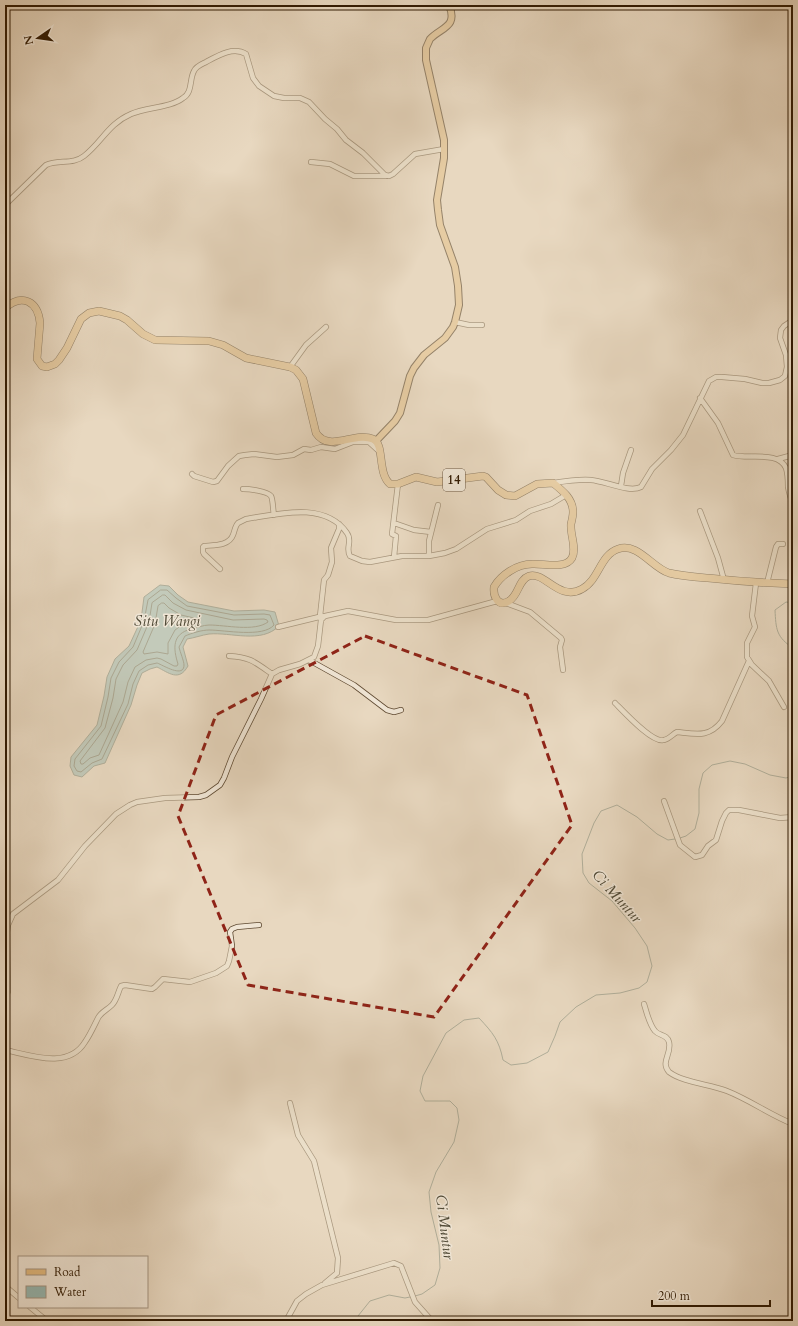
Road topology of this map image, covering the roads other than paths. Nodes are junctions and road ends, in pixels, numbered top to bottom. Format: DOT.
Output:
graph roads {
  1 [pos="449,5"];
  2 [pos="444,149"];
  3 [pos="311,162"];
  4 [pos="387,176"];
  5 [pos="5,205"];
  6 [pos="5,308"];
  7 [pos="793,320"];
  8 [pos="455,322"];
  9 [pos="482,325"];
  10 [pos="326,327"];
  11 [pos="290,367"];
  12 [pos="700,398"];
  13 [pos="376,441"];
  14 [pos="631,450"];
  15 [pos="380,452"];
  16 [pos="793,455"];
  17 [pos="778,459"];
  18 [pos="192,474"];
  19 [pos="553,483"];
  20 [pos="398,484"];
  21 [pos="621,486"];
  22 [pos="243,489"];
  23 [pos="566,495"];
  24 [pos="438,505"];
  25 [pos="793,505"];
  26 [pos="700,511"];
  27 [pos="274,515"];
  28 [pos="394,523"];
  29 [pos="339,524"];
  30 [pos="432,532"];
  31 [pos="782,544"];
  32 [pos="429,556"];
  33 [pos="394,557"];
  34 [pos="220,569"];
  35 [pos="724,580"];
  36 [pos="756,583"];
  37 [pos="767,583"];
  38 [pos="793,584"];
  39 [pos="497,601"];
  40 [pos="506,603"];
  41 [pos="322,616"];
  42 [pos="278,626"];
  43 [pos="229,656"];
  44 [pos="309,660"];
  45 [pos="749,662"];
  46 [pos="563,670"];
  47 [pos="272,674"];
  48 [pos="615,703"];
  49 [pos="784,707"];
  50 [pos="401,710"];
  51 [pos="664,800"];
  52 [pos="793,817"];
  53 [pos="259,925"];
  54 [pos="5,1000"];
  55 [pos="644,1004"];
  56 [pos="5,1050"];
  57 [pos="290,1103"];
  58 [pos="793,1124"];
  59 [pos="5,1286"];
  60 [pos="322,1286"];
  61 [pos="18,1297"];
  62 [pos="31,1308"];
  63 [pos="47,1321"];
  64 [pos="286,1321"];
  65 [pos="432,1321"];
  1 -- 2 [label="main road"];
  2 -- 4 [label="street"];
  2 -- 8 [label="main road"];
  3 -- 4 [label="street"];
  4 -- 5 [label="street"];
  6 -- 11 [label="highway"];
  7 -- 12 [label="street"];
  8 -- 9 [label="street"];
  8 -- 13 [label="main road"];
  10 -- 11 [label="street"];
  11 -- 13 [label="highway"];
  12 -- 17 [label="street"];
  12 -- 21 [label="street"];
  13 -- 15 [label="highway"];
  14 -- 21 [label="street"];
  15 -- 18 [label="street"];
  15 -- 20 [label="highway"];
  16 -- 17 [label="street"];
  17 -- 25 [label="street"];
  19 -- 20 [label="highway, 14"];
  19 -- 21 [label="street"];
  19 -- 23 [label="highway"];
  20 -- 28 [label="street"];
  22 -- 27 [label="street"];
  23 -- 32 [label="street"];
  23 -- 39 [label="highway"];
  24 -- 30 [label="street"];
  26 -- 35 [label="street"];
  27 -- 29 [label="street"];
  27 -- 34 [label="street"];
  28 -- 30 [label="street"];
  28 -- 33 [label="street"];
  29 -- 33 [label="street"];
  29 -- 41 [label="street"];
  30 -- 32 [label="street"];
  31 -- 37 [label="street"];
  32 -- 33 [label="street"];
  35 -- 36 [label="highway"];
  35 -- 40 [label="highway"];
  36 -- 37 [label="highway"];
  36 -- 45 [label="street"];
  37 -- 38 [label="highway"];
  39 -- 40 [label="highway"];
  39 -- 41 [label="street"];
  40 -- 46 [label="street"];
  41 -- 42 [label="street"];
  41 -- 44 [label="street"];
  43 -- 47 [label="street"];
  44 -- 47 [label="street"];
  44 -- 50 [label="street"];
  45 -- 48 [label="street"];
  45 -- 49 [label="street"];
  47 -- 54 [label="street"];
  51 -- 52 [label="street"];
  53 -- 56 [label="street"];
  55 -- 58 [label="street"];
  57 -- 60 [label="street"];
  59 -- 61 [label="street"];
  60 -- 64 [label="street"];
  60 -- 65 [label="street"];
  62 -- 63 [label="street"];
}
